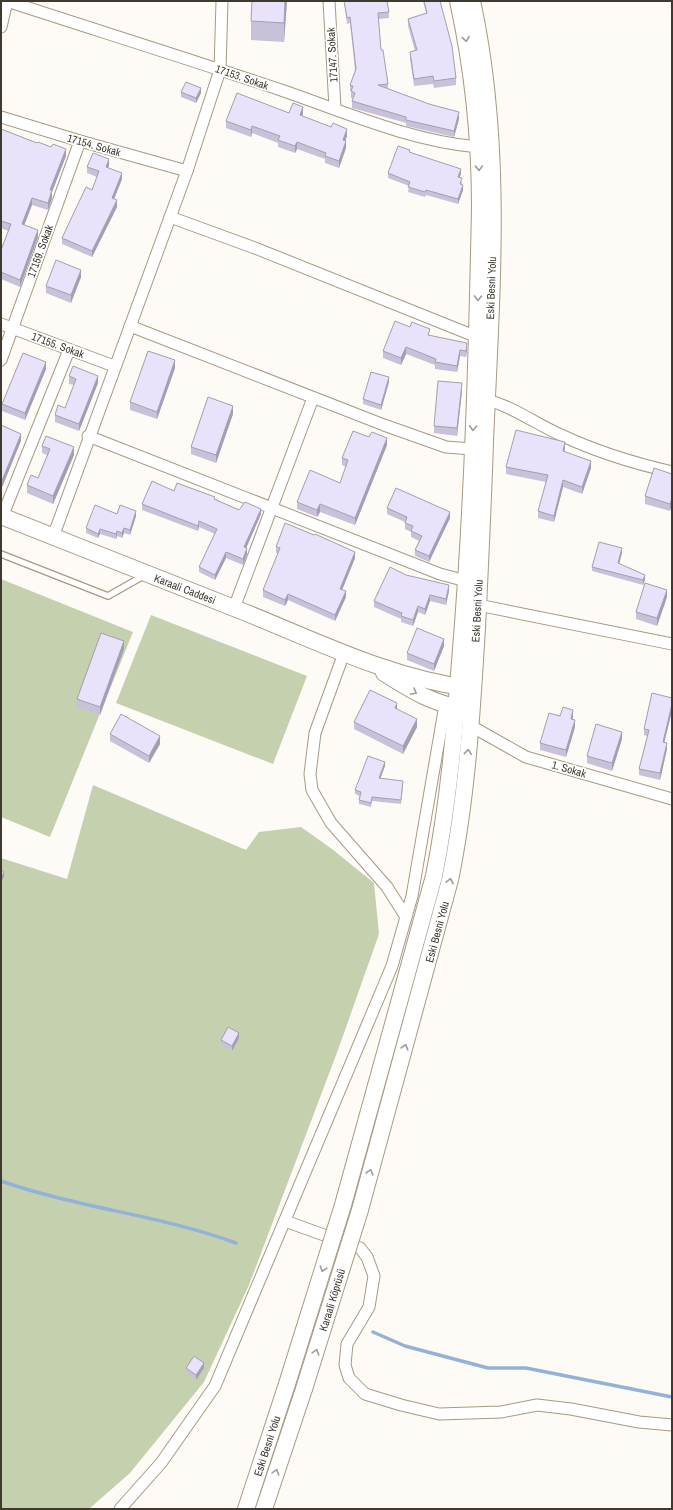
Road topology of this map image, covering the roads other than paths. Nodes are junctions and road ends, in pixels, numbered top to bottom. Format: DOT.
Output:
graph roads {
  1 [pos="7,1"];
  2 [pos="222,1"];
  3 [pos="329,1"];
  4 [pos="458,1"];
  5 [pos="472,1"];
  6 [pos="1,27"];
  7 [pos="220,70"];
  8 [pos="335,108"];
  9 [pos="1,117"];
  10 [pos="80,141"];
  11 [pos="478,147"];
  12 [pos="187,171"];
  13 [pos="170,217"];
  14 [pos="1,324"];
  15 [pos="130,326"];
  16 [pos="12,328"];
  17 [pos="477,337"];
  18 [pos="69,350"];
  19 [pos="1,360"];
  20 [pos="114,366"];
  21 [pos="313,398"];
  22 [pos="487,400"];
  23 [pos="88,436"];
  24 [pos="472,449"];
  25 [pos="672,472"];
  26 [pos="271,507"];
  27 [pos="1,517"];
  28 [pos="52,537"];
  29 [pos="1,554"];
  30 [pos="146,574"];
  31 [pos="466,581"];
  32 [pos="478,605"];
  33 [pos="234,608"];
  34 [pos="672,644"];
  35 [pos="344,653"];
  36 [pos="369,664"];
  37 [pos="466,688"];
  38 [pos="451,707"];
  39 [pos="471,719"];
  40 [pos="672,799"];
  41 [pos="406,917"];
  42 [pos="343,1205"];
  43 [pos="360,1210"];
  44 [pos="285,1221"];
  45 [pos="288,1384"];
  46 [pos="304,1389"];
  47 [pos="672,1425"];
  48 [pos="120,1509"];
  49 [pos="246,1509"];
  50 [pos="264,1509"];
  1 -- 6 [label="street"];
  1 -- 7 [label="street, 17153. Sokak"];
  2 -- 7 [label="street"];
  3 -- 8 [label="street, 17147. Sokak"];
  4 -- 11 [label="main road, Eski Besni Yolu, one-way"];
  5 -- 22 [label="main road, Eski Besni Yolu"];
  7 -- 8 [label="street, 17153. Sokak"];
  7 -- 12 [label="street"];
  8 -- 11 [label="street, 17153. Sokak"];
  9 -- 10 [label="street, 17154. Sokak"];
  10 -- 12 [label="street, 17154. Sokak"];
  10 -- 16 [label="street, 17159. Sokak"];
  11 -- 17 [label="main road, Eski Besni Yolu, one-way"];
  12 -- 13 [label="street"];
  13 -- 15 [label="street"];
  13 -- 17 [label="street"];
  14 -- 16 [label="street, 17155. Sokak"];
  15 -- 20 [label="street"];
  15 -- 21 [label="street"];
  16 -- 18 [label="street, 17155. Sokak"];
  16 -- 19 [label="street, 17159. Sokak"];
  17 -- 24 [label="main road, Eski Besni Yolu, one-way"];
  18 -- 20 [label="street, 17155. Sokak"];
  18 -- 27 [label="street"];
  20 -- 23 [label="street"];
  21 -- 24 [label="street"];
  21 -- 26 [label="street"];
  22 -- 25 [label="street"];
  22 -- 32 [label="main road, Eski Besni Yolu"];
  23 -- 26 [label="street"];
  23 -- 28 [label="street"];
  24 -- 31 [label="main road, Eski Besni Yolu"];
  26 -- 31 [label="street"];
  26 -- 33 [label="street"];
  27 -- 28 [label="main road, Karaali Caddesi"];
  28 -- 30 [label="main road, Karaali Caddesi"];
  29 -- 30 [label="lane"];
  30 -- 33 [label="main road, Karaali Caddesi"];
  31 -- 37 [label="main road, Eski Besni Yolu"];
  32 -- 34 [label="street"];
  32 -- 37 [label="main road, Eski Besni Yolu"];
  33 -- 35 [label="main road, Karaali Caddesi"];
  35 -- 36 [label="main road, Karaali Caddesi"];
  35 -- 41 [label="street"];
  36 -- 37 [label="main road"];
  36 -- 38 [label="main road, one-way"];
  37 -- 38 [label="main road, Eski Besni Yolu"];
  37 -- 39 [label="main road, Eski Besni Yolu"];
  38 -- 39 [label="main road"];
  38 -- 41 [label="street"];
  38 -- 42 [label="main road, Eski Besni Yolu"];
  39 -- 40 [label="street, 1. Sokak"];
  43 -- 39 [label="main road, Eski Besni Yolu, one-way"];
  41 -- 44 [label="street"];
  42 -- 45 [label="main road, Karaali Köprüsü, one-way, bridge"];
  46 -- 43 [label="main road, Karaali Köprüsü, one-way, bridge"];
  44 -- 47 [label="street"];
  44 -- 48 [label="street"];
  45 -- 49 [label="main road, Eski Besni Yolu"];
  50 -- 46 [label="main road, Eski Besni Yolu, one-way"];
}
